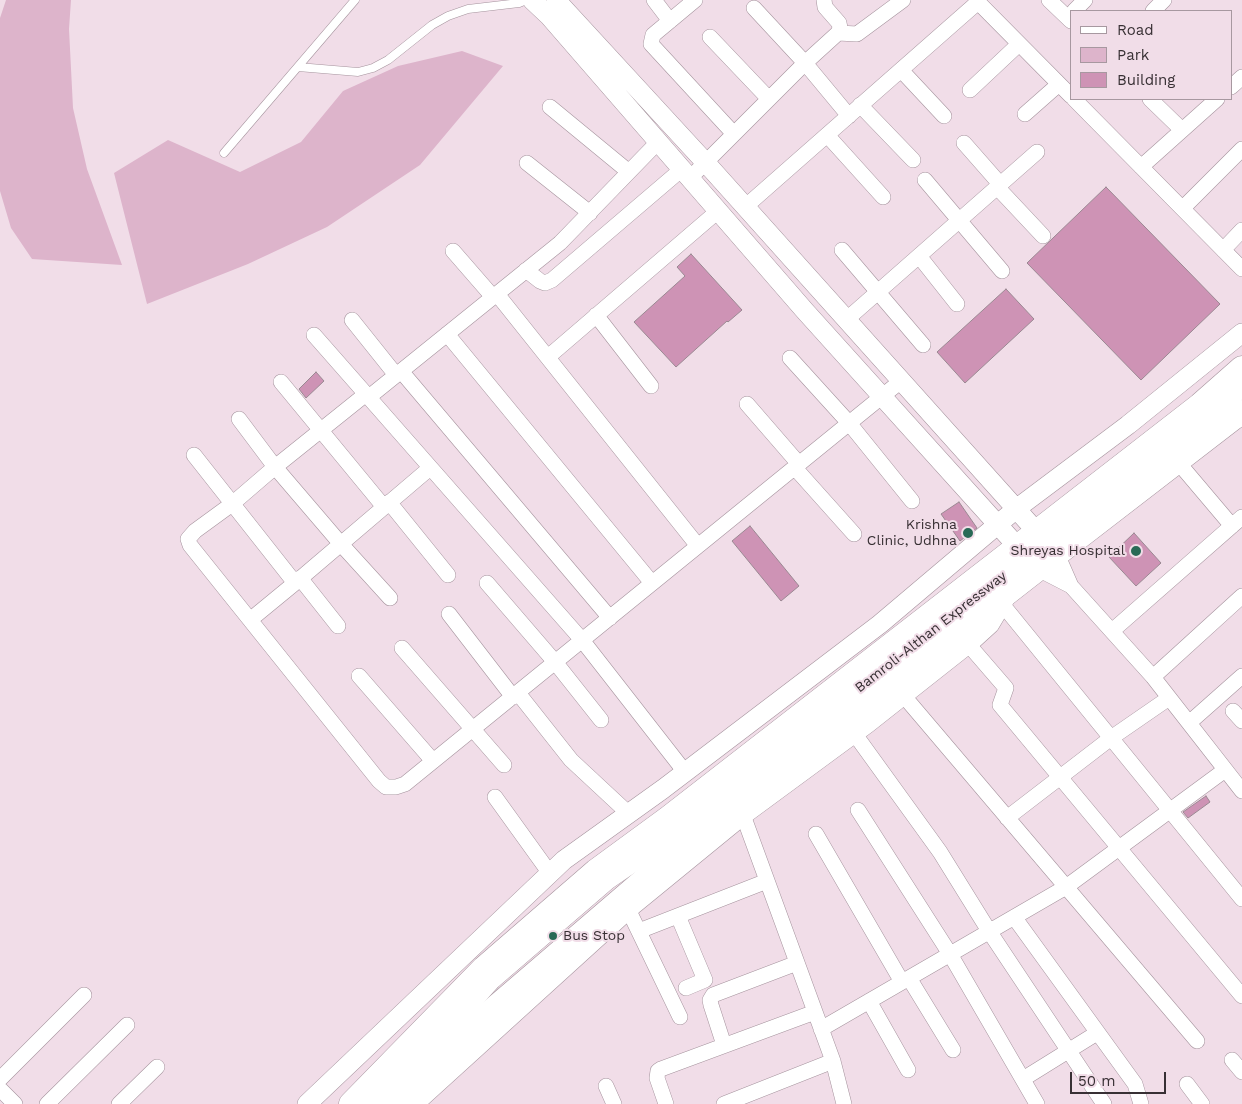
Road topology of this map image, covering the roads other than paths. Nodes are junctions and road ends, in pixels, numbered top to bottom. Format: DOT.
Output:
graph roads {
  1 [pos="355,0"];
  2 [pos="654,0"];
  3 [pos="695,0"];
  4 [pos="904,0"];
  5 [pos="1049,0"];
  6 [pos="1085,0"];
  7 [pos="1164,0"];
  8 [pos="977,1"];
  9 [pos="822,2"];
  10 [pos="544,4"];
  11 [pos="754,8"];
  12 [pos="1076,10"];
  13 [pos="1153,10"];
  14 [pos="1070,15"];
  15 [pos="670,21"];
  16 [pos="838,33"];
  17 [pos="710,37"];
  18 [pos="1019,44"];
  19 [pos="805,63"];
  20 [pos="298,67"];
  21 [pos="901,70"];
  22 [pos="1242,77"];
  23 [pos="1058,84"];
  24 [pos="1232,86"];
  25 [pos="970,90"];
  26 [pos="1070,95"];
  27 [pos="769,99"];
  28 [pos="1075,100"];
  29 [pos="1151,100"];
  30 [pos="1216,100"];
  31 [pos="860,105"];
  32 [pos="550,107"];
  33 [pos="1025,114"];
  34 [pos="848,116"];
  35 [pos="944,116"];
  36 [pos="1182,130"];
  37 [pos="734,134"];
  38 [pos="827,135"];
  39 [pos="658,142"];
  40 [pos="964,143"];
  41 [pos="1242,149"];
  42 [pos="1037,152"];
  43 [pos="224,153"];
  44 [pos="913,160"];
  45 [pos="527,163"];
  46 [pos="706,163"];
  47 [pos="1141,166"];
  48 [pos="629,172"];
  49 [pos="686,174"];
  50 [pos="925,180"];
  51 [pos="998,186"];
  52 [pos="883,197"];
  53 [pos="744,207"];
  54 [pos="1182,208"];
  55 [pos="718,211"];
  56 [pos="590,213"];
  57 [pos="960,220"];
  58 [pos="1242,230"];
  59 [pos="1043,236"];
  60 [pos="842,250"];
  61 [pos="1223,250"];
  62 [pos="453,251"];
  63 [pos="919,256"];
  64 [pos="1242,269"];
  65 [pos="526,270"];
  66 [pos="1002,271"];
  67 [pos="878,292"];
  68 [pos="495,295"];
  69 [pos="956,304"];
  70 [pos="596,315"];
  71 [pos="352,320"];
  72 [pos="846,320"];
  73 [pos="1242,333"];
  74 [pos="447,334"];
  75 [pos="314,335"];
  76 [pos="923,346"];
  77 [pos="548,357"];
  78 [pos="790,358"];
  79 [pos="1242,368"];
  80 [pos="398,373"];
  81 [pos="901,381"];
  82 [pos="281,382"];
  83 [pos="1242,385"];
  84 [pos="651,386"];
  85 [pos="367,395"];
  86 [pos="882,396"];
  87 [pos="1242,397"];
  88 [pos="747,404"];
  89 [pos="1242,412"];
  90 [pos="1209,417"];
  91 [pos="239,419"];
  92 [pos="849,423"];
  93 [pos="321,430"];
  94 [pos="194,455"];
  95 [pos="1177,461"];
  96 [pos="797,466"];
  97 [pos="275,467"];
  98 [pos="430,468"];
  99 [pos="912,501"];
  100 [pos="232,504"];
  101 [pos="387,505"];
  102 [pos="1016,509"];
  103 [pos="1237,522"];
  104 [pos="998,524"];
  105 [pos="854,534"];
  106 [pos="340,543"];
  107 [pos="1046,543"];
  108 [pos="698,546"];
  109 [pos="1027,557"];
  110 [pos="448,575"];
  111 [pos="298,581"];
  112 [pos="487,583"];
  113 [pos="652,583"];
  114 [pos="1071,586"];
  115 [pos="1242,596"];
  116 [pos="1007,597"];
  117 [pos="390,598"];
  118 [pos="449,614"];
  119 [pos="610,618"];
  120 [pos="250,620"];
  121 [pos="338,626"];
  122 [pos="1112,631"];
  123 [pos="582,640"];
  124 [pos="968,644"];
  125 [pos="402,648"];
  126 [pos="555,662"];
  127 [pos="359,676"];
  128 [pos="1242,676"];
  129 [pos="1152,677"];
  130 [pos="515,694"];
  131 [pos="903,695"];
  132 [pos="1169,698"];
  133 [pos="601,720"];
  134 [pos="1189,723"];
  135 [pos="473,729"];
  136 [pos="854,733"];
  137 [pos="1111,738"];
  138 [pos="433,761"];
  139 [pos="504,765"];
  140 [pos="1225,770"];
  141 [pos="685,772"];
  142 [pos="1060,777"];
  143 [pos="1242,791"];
  144 [pos="496,797"];
  145 [pos="858,810"];
  146 [pos="1170,810"];
  147 [pos="628,813"];
  148 [pos="743,815"];
  149 [pos="1007,818"];
  150 [pos="816,834"];
  151 [pos="684,845"];
  152 [pos="1119,847"];
  153 [pos="549,872"];
  154 [pos="767,881"];
  155 [pos="1066,887"];
  156 [pos="1242,899"];
  157 [pos="628,909"];
  158 [pos="678,916"];
  159 [pos="1014,917"];
  160 [pos="639,931"];
  161 [pos="989,931"];
  162 [pos="950,954"];
  163 [pos="797,964"];
  164 [pos="906,980"];
  165 [pos="686,988"];
  166 [pos="84,995"];
  167 [pos="1242,996"];
  168 [pos="869,1001"];
  169 [pos="815,1012"];
  170 [pos="680,1017"];
  171 [pos="127,1025"];
  172 [pos="821,1029"];
  173 [pos="1097,1033"];
  174 [pos="1196,1041"];
  175 [pos="724,1045"];
  176 [pos="953,1050"];
  177 [pos="1068,1051"];
  178 [pos="1232,1060"];
  179 [pos="833,1061"];
  180 [pos="157,1067"];
  181 [pos="908,1070"];
  182 [pos="1242,1072"];
  183 [pos="0,1079"];
  184 [pos="1023,1079"];
  185 [pos="1187,1084"];
  186 [pos="606,1086"];
  187 [pos="0,1089"];
  188 [pos="15,1104"];
  189 [pos="47,1104"];
  190 [pos="119,1104"];
  191 [pos="307,1104"];
  192 [pos="351,1104"];
  193 [pos="371,1104"];
  194 [pos="392,1104"];
  195 [pos="414,1104"];
  196 [pos="614,1104"];
  197 [pos="666,1104"];
  198 [pos="724,1104"];
  199 [pos="844,1104"];
  200 [pos="1037,1104"];
  201 [pos="1104,1104"];
  202 [pos="1141,1104"];
  203 [pos="1202,1104"];
  1 -- 20 [label="lane"];
  2 -- 15 [label="street"];
  3 -- 15 [label="street"];
  4 -- 16 [label="street"];
  5 -- 14 [label="street"];
  6 -- 12 [label="street"];
  7 -- 13 [label="street"];
  8 -- 18 [label="street"];
  8 -- 21 [label="street"];
  9 -- 16 [label="street"];
  10 -- 20 [label="lane"];
  10 -- 39 [label="street"];
  10 -- 46 [label="street"];
  11 -- 19 [label="street"];
  15 -- 37 [label="street"];
  16 -- 19 [label="street"];
  17 -- 27 [label="street"];
  18 -- 23 [label="street"];
  18 -- 25 [label="street"];
  19 -- 27 [label="street"];
  19 -- 34 [label="street"];
  20 -- 43 [label="lane"];
  21 -- 31 [label="street"];
  21 -- 35 [label="street"];
  22 -- 24 [label="street"];
  23 -- 26 [label="street"];
  23 -- 33 [label="street"];
  27 -- 37 [label="street"];
  28 -- 47 [label="street"];
  29 -- 36 [label="street"];
  30 -- 36 [label="street"];
  31 -- 34 [label="street"];
  31 -- 44 [label="street"];
  32 -- 48 [label="street"];
  34 -- 38 [label="street"];
  36 -- 47 [label="street"];
  37 -- 46 [label="street"];
  38 -- 52 [label="street"];
  38 -- 53 [label="street"];
  39 -- 48 [label="street"];
  39 -- 49 [label="street"];
  40 -- 51 [label="street"];
  41 -- 54 [label="street"];
  42 -- 51 [label="street"];
  45 -- 56 [label="street"];
  46 -- 49 [label="street"];
  46 -- 53 [label="street"];
  47 -- 54 [label="street"];
  48 -- 56 [label="street"];
  49 -- 55 [label="street"];
  49 -- 65 [label="street"];
  50 -- 57 [label="street"];
  51 -- 57 [label="street"];
  51 -- 59 [label="street"];
  53 -- 72 [label="street"];
  54 -- 61 [label="street"];
  55 -- 70 [label="street"];
  55 -- 86 [label="street"];
  56 -- 65 [label="street"];
  57 -- 63 [label="street"];
  57 -- 66 [label="street"];
  58 -- 61 [label="street"];
  60 -- 67 [label="street"];
  61 -- 64 [label="street"];
  62 -- 68 [label="street"];
  63 -- 67 [label="street"];
  63 -- 69 [label="street"];
  65 -- 68 [label="street"];
  67 -- 72 [label="street"];
  67 -- 76 [label="street"];
  68 -- 74 [label="street"];
  68 -- 77 [label="street"];
  70 -- 77 [label="street"];
  70 -- 84 [label="street"];
  71 -- 80 [label="street"];
  72 -- 81 [label="street"];
  73 -- 102 [label="street"];
  74 -- 80 [label="street"];
  74 -- 113 [label="street"];
  75 -- 85 [label="street"];
  77 -- 108 [label="street"];
  78 -- 92 [label="street"];
  79 -- 107 [label="main road"];
  80 -- 85 [label="street"];
  80 -- 119 [label="street"];
  81 -- 86 [label="street"];
  81 -- 102 [label="street"];
  82 -- 93 [label="street"];
  83 -- 90 [label="main road"];
  85 -- 93 [label="street"];
  85 -- 98 [label="street"];
  86 -- 92 [label="street"];
  86 -- 104 [label="street"];
  87 -- 90 [label="main road"];
  88 -- 96 [label="street"];
  89 -- 95 [label="main road"];
  90 -- 107 [label="main road"];
  91 -- 97 [label="street"];
  92 -- 96 [label="street"];
  92 -- 99 [label="street"];
  93 -- 97 [label="street"];
  93 -- 101 [label="street"];
  94 -- 100 [label="street"];
  95 -- 103 [label="street"];
  95 -- 107 [label="main road"];
  96 -- 105 [label="street"];
  96 -- 108 [label="street"];
  97 -- 100 [label="street"];
  97 -- 106 [label="street"];
  98 -- 101 [label="street"];
  98 -- 123 [label="street"];
  100 -- 111 [label="street"];
  100 -- 120 [label="street"];
  101 -- 106 [label="street"];
  101 -- 110 [label="street"];
  102 -- 104 [label="street"];
  102 -- 107 [label="street"];
  103 -- 122 [label="street"];
  104 -- 109 [label="street"];
  104 -- 141 [label="street"];
  106 -- 111 [label="street"];
  106 -- 117 [label="street"];
  107 -- 109 [label="main road"];
  107 -- 114 [label="street"];
  108 -- 113 [label="street"];
  109 -- 114 [label="street"];
  109 -- 116 [label="main road"];
  109 -- 151 [label="main road, Bamroli-Althan Expressway"];
  109 -- 192 [label="main road"];
  111 -- 120 [label="street"];
  111 -- 121 [label="street"];
  112 -- 126 [label="street"];
  113 -- 119 [label="street"];
  114 -- 122 [label="street"];
  115 -- 129 [label="street"];
  116 -- 124 [label="street"];
  116 -- 137 [label="street"];
  116 -- 151 [label="main road"];
  118 -- 130 [label="street"];
  119 -- 123 [label="street"];
  120 -- 138 [label="street"];
  122 -- 129 [label="street"];
  123 -- 126 [label="street"];
  123 -- 141 [label="street"];
  124 -- 131 [label="street"];
  124 -- 142 [label="street"];
  125 -- 135 [label="street"];
  126 -- 130 [label="street"];
  126 -- 133 [label="street"];
  127 -- 138 [label="street"];
  128 -- 134 [label="street"];
  129 -- 132 [label="street"];
  130 -- 135 [label="street"];
  130 -- 147 [label="street"];
  131 -- 136 [label="street"];
  131 -- 149 [label="street"];
  132 -- 134 [label="street"];
  132 -- 137 [label="street"];
  134 -- 140 [label="street"];
  135 -- 138 [label="street"];
  135 -- 139 [label="street"];
  136 -- 148 [label="street"];
  136 -- 161 [label="street"];
  137 -- 142 [label="street"];
  137 -- 146 [label="street"];
  140 -- 143 [label="street"];
  140 -- 146 [label="street"];
  141 -- 147 [label="street"];
  142 -- 149 [label="street"];
  142 -- 152 [label="street"];
  144 -- 153 [label="street"];
  145 -- 162 [label="street"];
  146 -- 152 [label="street"];
  146 -- 156 [label="street"];
  147 -- 153 [label="street"];
  148 -- 151 [label="street"];
  148 -- 154 [label="street"];
  149 -- 155 [label="street"];
  150 -- 164 [label="street"];
  151 -- 157 [label="street"];
  151 -- 193 [label="main road, Bamroli-Althan Expressway"];
  151 -- 194 [label="main road"];
  152 -- 155 [label="street"];
  152 -- 167 [label="street"];
  153 -- 191 [label="street"];
  154 -- 158 [label="street"];
  154 -- 163 [label="street"];
  155 -- 159 [label="street"];
  155 -- 174 [label="street"];
  157 -- 160 [label="street"];
  157 -- 195 [label="street"];
  158 -- 160 [label="street"];
  158 -- 165 [label="street"];
  159 -- 161 [label="street"];
  159 -- 173 [label="street"];
  160 -- 170 [label="street"];
  161 -- 162 [label="street"];
  161 -- 177 [label="street"];
  162 -- 164 [label="street"];
  162 -- 184 [label="street"];
  163 -- 169 [label="street"];
  163 -- 175 [label="street"];
  164 -- 168 [label="street"];
  164 -- 176 [label="street"];
  166 -- 183 [label="street"];
  168 -- 172 [label="street"];
  168 -- 181 [label="street"];
  169 -- 172 [label="street"];
  169 -- 175 [label="street"];
  171 -- 189 [label="street"];
  172 -- 179 [label="street"];
  173 -- 177 [label="street"];
  173 -- 202 [label="street"];
  175 -- 197 [label="street"];
  177 -- 184 [label="street"];
  177 -- 201 [label="street"];
  178 -- 182 [label="street"];
  179 -- 198 [label="street"];
  179 -- 199 [label="street"];
  180 -- 190 [label="street"];
  184 -- 200 [label="street"];
  185 -- 203 [label="street"];
  186 -- 196 [label="street"];
  187 -- 188 [label="street"];
}
